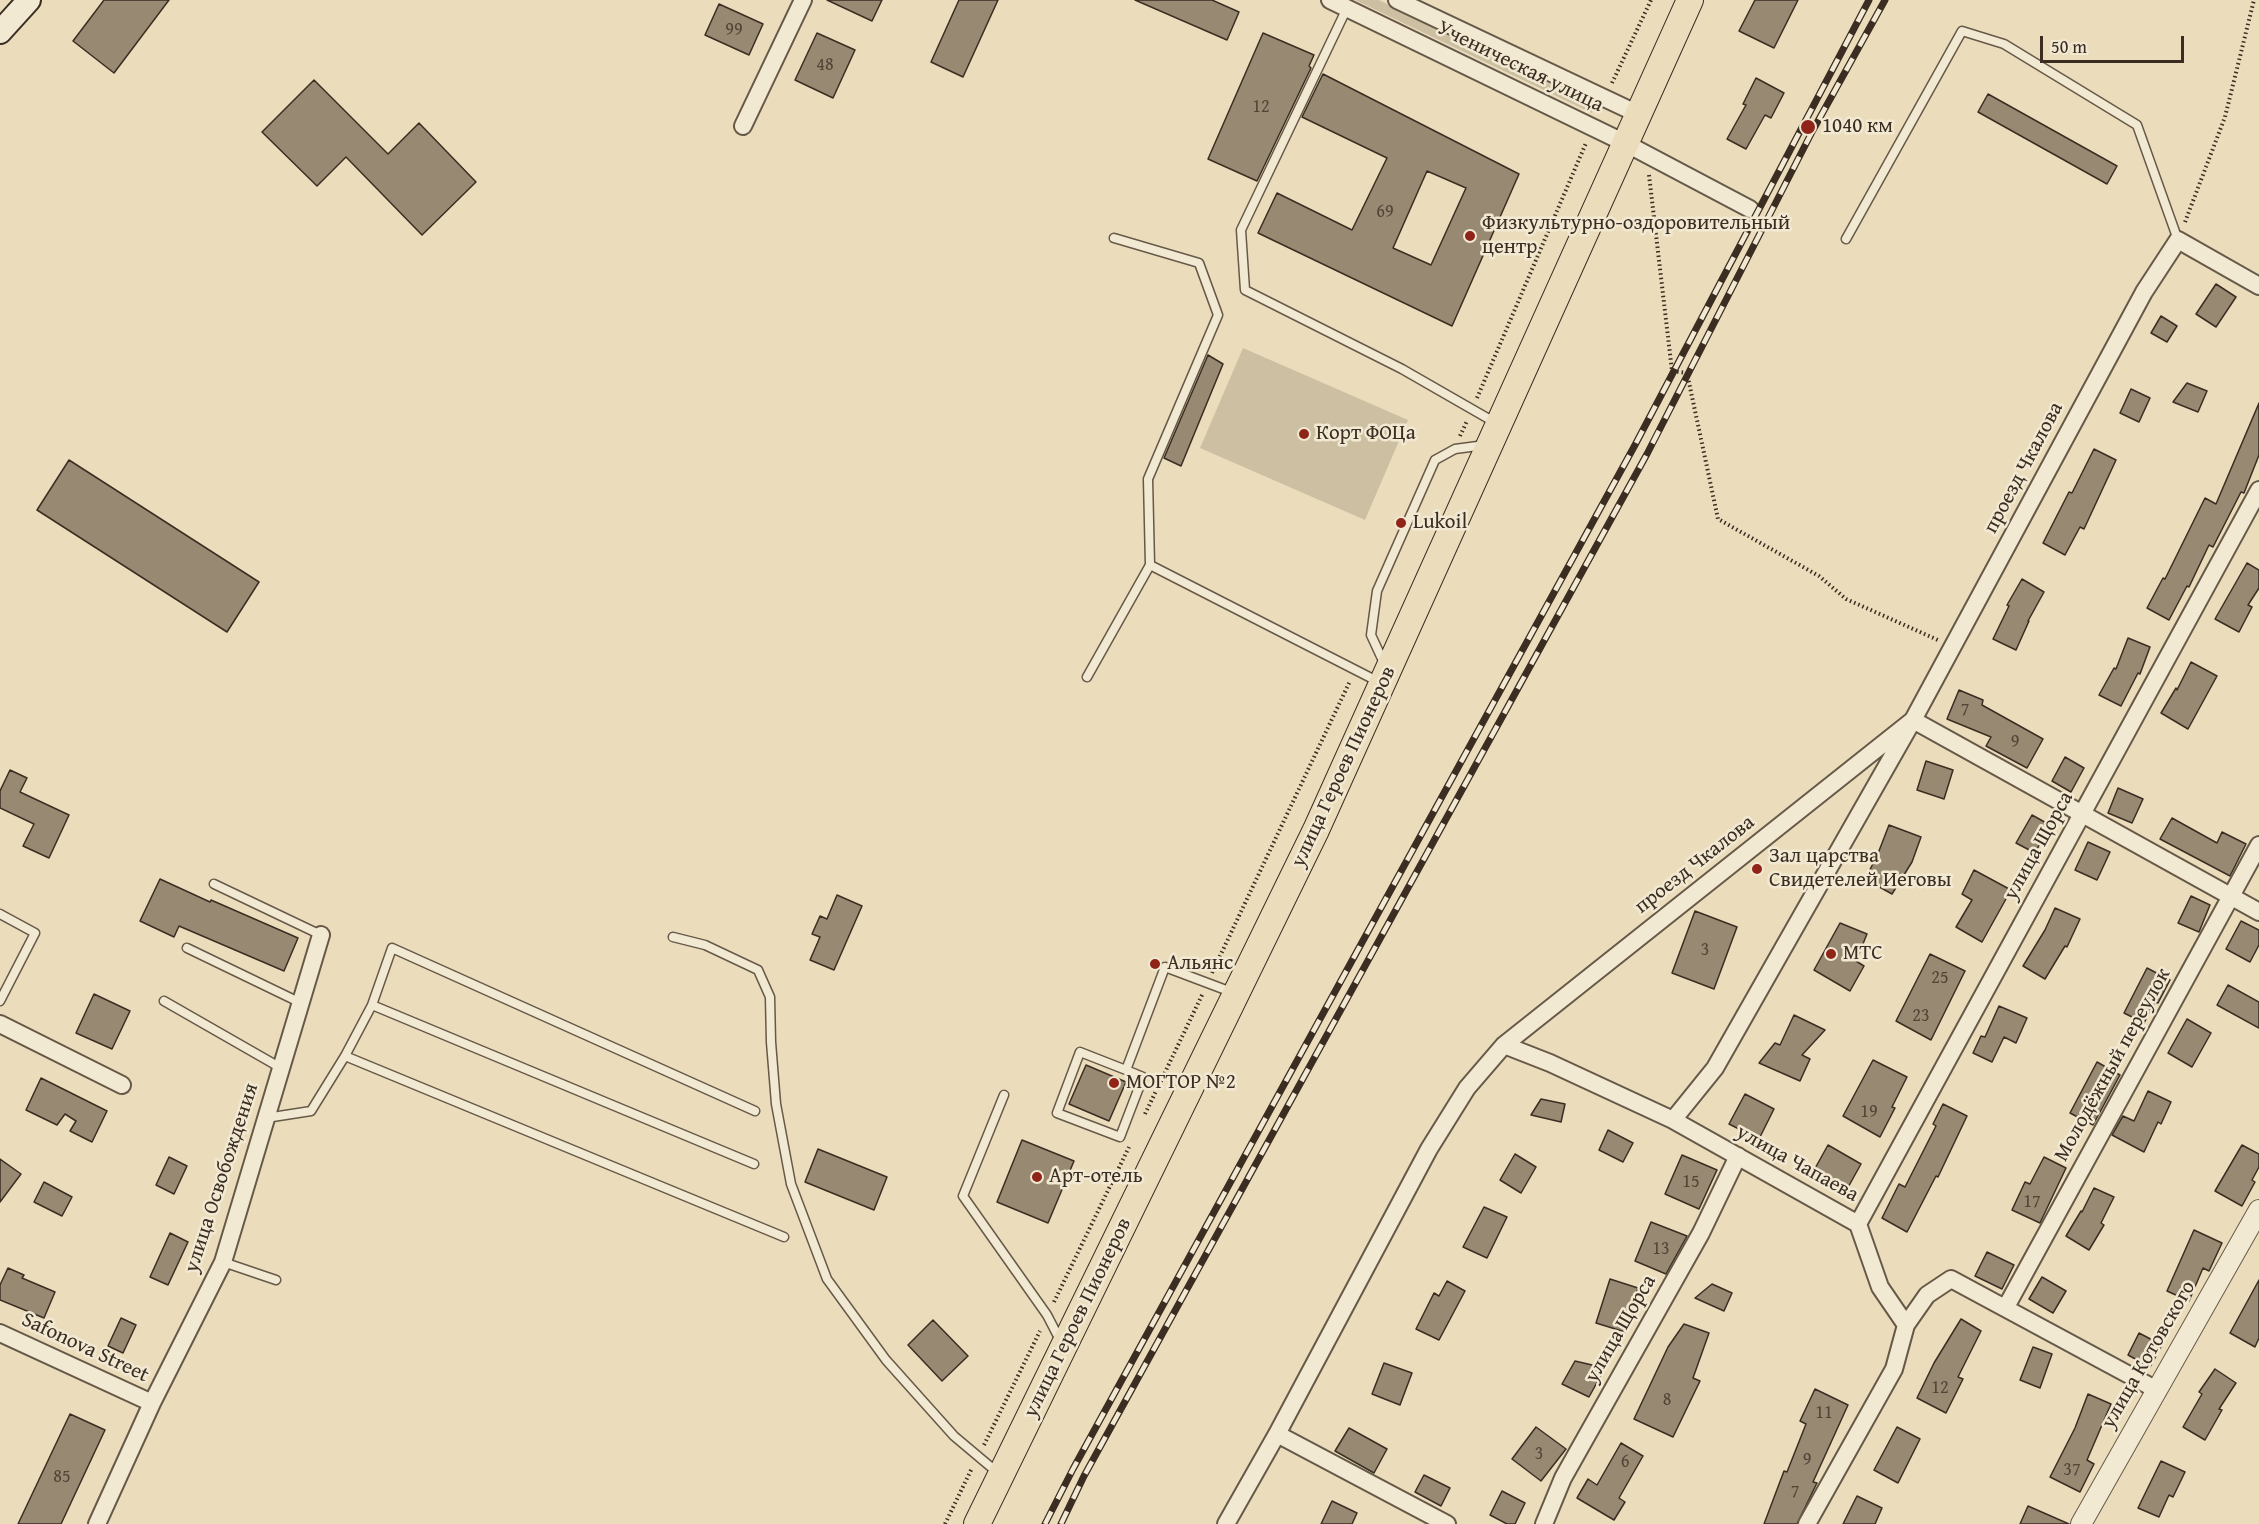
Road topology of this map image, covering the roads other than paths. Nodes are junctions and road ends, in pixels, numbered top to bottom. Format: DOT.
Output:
graph roads {
  1 [pos="29,0"];
  2 [pos="803,0"];
  3 [pos="1330,0"];
  4 [pos="1397,0"];
  5 [pos="1690,0"];
  6 [pos="1347,8"];
  7 [pos="0,32"];
  8 [pos="1638,114"];
  9 [pos="743,126"];
  10 [pos="1622,149"];
  11 [pos="1750,209"];
  12 [pos="1114,238"];
  13 [pos="1846,239"];
  14 [pos="2178,240"];
  15 [pos="2259,286"];
  16 [pos="1493,434"];
  17 [pos="2259,490"];
  18 [pos="1150,565"];
  19 [pos="1087,677"];
  20 [pos="1385,677"];
  21 [pos="1914,720"];
  22 [pos="2082,814"];
  23 [pos="2259,845"];
  24 [pos="214,884"];
  25 [pos="2231,898"];
  26 [pos="2259,912"];
  27 [pos="0,914"];
  28 [pos="321,935"];
  29 [pos="673,937"];
  30 [pos="187,948"];
  31 [pos="1237,994"];
  32 [pos="0,1001"];
  33 [pos="164,1001"];
  34 [pos="301,1003"];
  35 [pos="372,1005"];
  36 [pos="0,1024"];
  37 [pos="1504,1045"];
  38 [pos="345,1056"];
  39 [pos="281,1068"];
  40 [pos="1126,1070"];
  41 [pos="122,1084"];
  42 [pos="1004,1095"];
  43 [pos="754,1111"];
  44 [pos="266,1118"];
  45 [pos="1673,1120"];
  46 [pos="1738,1156"];
  47 [pos="754,1164"];
  48 [pos="2259,1210"];
  49 [pos="1858,1224"];
  50 [pos="783,1237"];
  51 [pos="223,1262"];
  52 [pos="276,1280"];
  53 [pos="2006,1307"];
  54 [pos="1906,1325"];
  55 [pos="0,1333"];
  56 [pos="1064,1348"];
  57 [pos="2157,1390"];
  58 [pos="152,1403"];
  59 [pos="1277,1434"];
  60 [pos="1001,1475"];
  61 [pos="97,1524"];
  62 [pos="977,1524"];
  63 [pos="1226,1524"];
  64 [pos="1447,1524"];
  65 [pos="1544,1524"];
  66 [pos="1807,1524"];
  67 [pos="2082,1524"];
  1 -- 7 [label="main road"];
  2 -- 9 [label="street"];
  3 -- 6 [label="street, Ученическая улица"];
  4 -- 8 [label="street, Ученическая улица"];
  5 -- 8 [label="main road, улица Героев Пионеров"];
  6 -- 10 [label="street, Ученическая улица"];
  6 -- 16 [label="lane"];
  8 -- 10 [label="main road, улица Героев Пионеров"];
  10 -- 11 [label="street, Ученическая улица"];
  10 -- 16 [label="main road, улица Героев Пионеров"];
  12 -- 18 [label="lane"];
  13 -- 14 [label="lane"];
  14 -- 15 [label="street"];
  14 -- 21 [label="street, проезд Чкалова"];
  16 -- 20 [label="main road, улица Героев Пионеров"];
  16 -- 20 [label="lane"];
  17 -- 22 [label="street, улица Щорса"];
  18 -- 19 [label="lane"];
  18 -- 20 [label="lane"];
  20 -- 31 [label="main road, улица Героев Пионеров"];
  21 -- 22 [label="street"];
  21 -- 37 [label="street, проезд Чкалова"];
  21 -- 45 [label="street, проезд Чкалова"];
  22 -- 25 [label="street"];
  22 -- 49 [label="street, улица Щорса"];
  23 -- 25 [label="street, Молодёжный переулок"];
  24 -- 28 [label="lane"];
  25 -- 26 [label="street"];
  25 -- 53 [label="street, Молодёжный переулок"];
  27 -- 32 [label="lane"];
  28 -- 34 [label="street, улица Освобождения"];
  29 -- 60 [label="lane"];
  30 -- 34 [label="lane"];
  31 -- 40 [label="lane"];
  31 -- 56 [label="main road, улица Героев Пионеров"];
  33 -- 39 [label="lane"];
  34 -- 39 [label="street, улица Освобождения"];
  35 -- 38 [label="lane"];
  35 -- 43 [label="lane"];
  35 -- 47 [label="lane"];
  36 -- 41 [label="street"];
  37 -- 45 [label="street, улица Чапаева"];
  37 -- 59 [label="street"];
  38 -- 44 [label="lane"];
  38 -- 50 [label="lane"];
  39 -- 44 [label="street, улица Освобождения"];
  40 -- 40 [label="lane"];
  42 -- 56 [label="lane"];
  44 -- 51 [label="street, улица Освобождения"];
  45 -- 46 [label="street, улица Чапаева"];
  46 -- 49 [label="street, улица Чапаева"];
  46 -- 65 [label="street, улица Щорса"];
  48 -- 57 [label="street, улица Котовского"];
  49 -- 54 [label="street, улица Чапаева"];
  51 -- 52 [label="lane"];
  51 -- 58 [label="street, улица Освобождения"];
  53 -- 54 [label="street"];
  53 -- 57 [label="street"];
  54 -- 66 [label="street"];
  55 -- 58 [label="street, Safonova Street"];
  56 -- 60 [label="main road, улица Героев Пионеров"];
  57 -- 67 [label="street, улица Котовского"];
  58 -- 61 [label="street, улица Освобождения"];
  59 -- 63 [label="street"];
  59 -- 64 [label="street"];
  60 -- 62 [label="main road, улица Героев Пионеров"];
}
